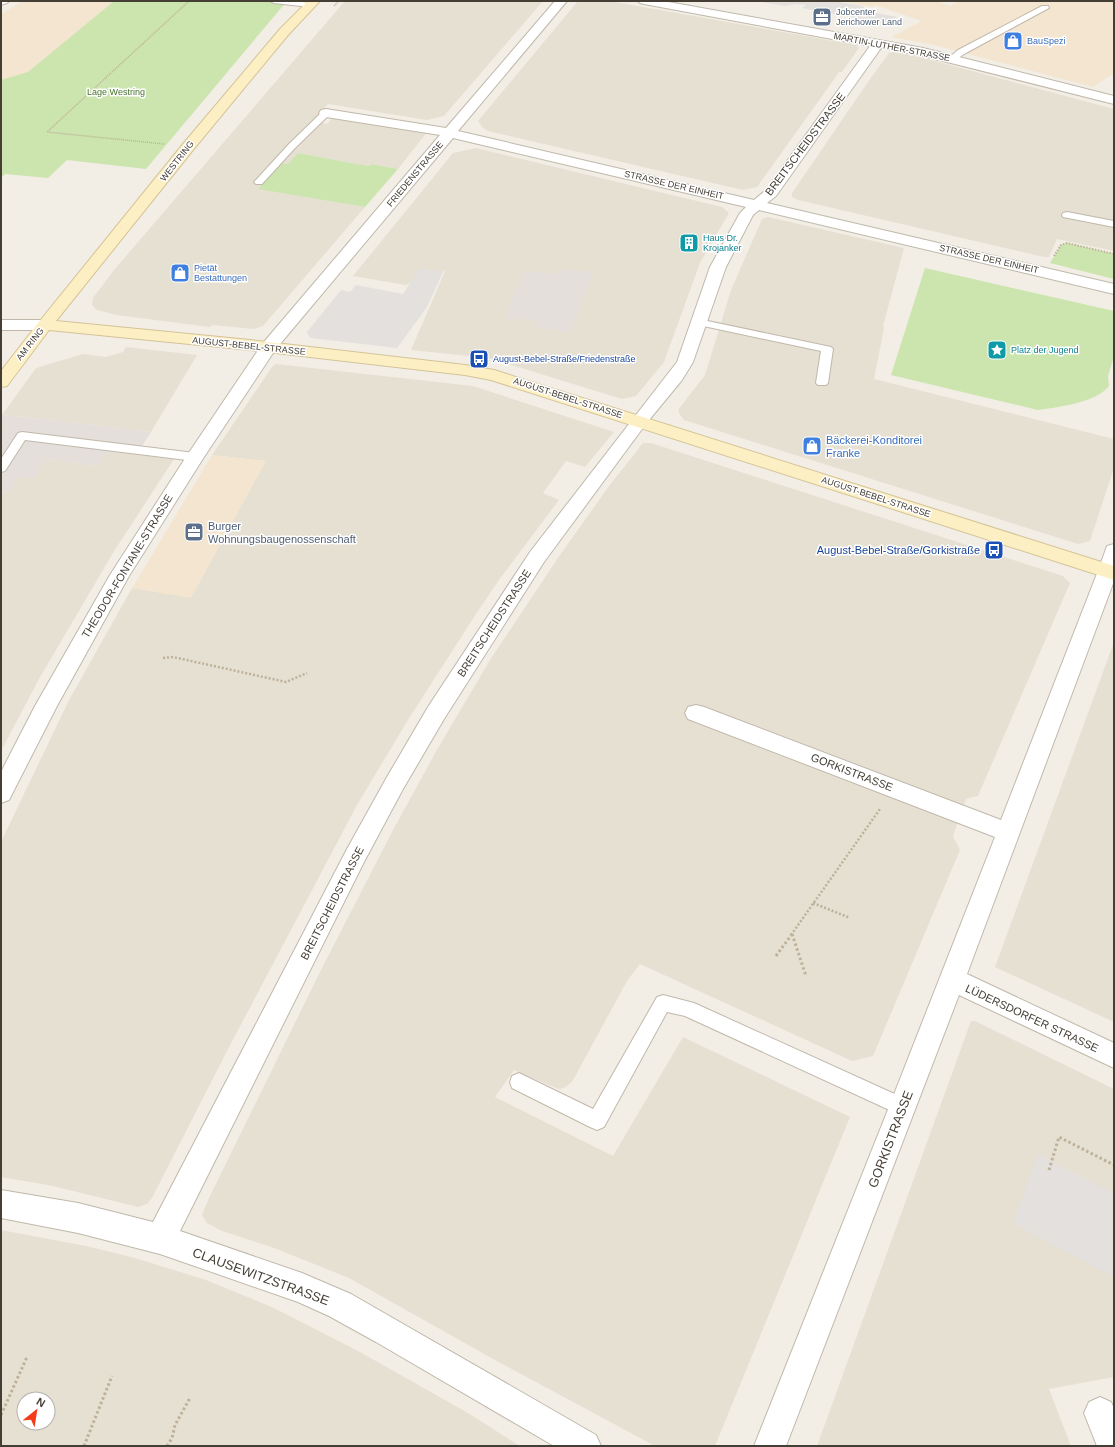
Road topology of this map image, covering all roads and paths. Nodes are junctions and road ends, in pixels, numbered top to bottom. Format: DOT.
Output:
graph roads {
  1 [pos="188,1"];
  2 [pos="274,1"];
  3 [pos="561,1"];
  4 [pos="644,1"];
  5 [pos="312,3"];
  6 [pos="1045,8"];
  7 [pos="878,43"];
  8 [pos="951,59"];
  9 [pos="1113,98"];
  10 [pos="326,112"];
  11 [pos="450,133"];
  12 [pos="188,146"];
  13 [pos="260,182"];
  14 [pos="758,204"];
  15 [pos="1067,215"];
  16 [pos="1114,224"];
  17 [pos="1114,254"];
  18 [pos="1053,257"];
  19 [pos="1114,289"];
  20 [pos="698,322"];
  21 [pos="1,325"];
  22 [pos="45,325"];
  23 [pos="269,348"];
  24 [pos="1,382"];
  25 [pos="822,383"];
  26 [pos="639,421"];
  27 [pos="195,457"];
  28 [pos="1,468"];
  29 [pos="1112,565"];
  30 [pos="164,658"];
  31 [pos="307,674"];
  32 [pos="696,712"];
  33 [pos="894,789"];
  34 [pos="1,794"];
  35 [pos="1008,832"];
  36 [pos="813,903"];
  37 [pos="850,918"];
  38 [pos="792,933"];
  39 [pos="776,956"];
  40 [pos="806,976"];
  41 [pos="951,979"];
  42 [pos="1114,1056"];
  43 [pos="519,1082"];
  44 [pos="903,1107"];
  45 [pos="1114,1165"];
  46 [pos="1049,1170"];
  47 [pos="1,1204"];
  48 [pos="160,1239"];
  49 [pos="27,1357"];
  50 [pos="112,1376"];
  51 [pos="190,1398"];
  52 [pos="1100,1413"];
  53 [pos="1,1414"];
  54 [pos="84,1446"];
  55 [pos="167,1446"];
  56 [pos="585,1446"];
  57 [pos="770,1446"];
  58 [pos="1113,1446"];
  1 -- 12 [label="path"];
  2 -- 5 [label="lane"];
  3 -- 11 [label="street, FRIEDENSTRASSE"];
  4 -- 7 [label="street, MARTIN-LUTHER-STRASSE"];
  5 -- 12 [label="street, WESTRING"];
  6 -- 8 [label="lane"];
  7 -- 8 [label="street, MARTIN-LUTHER-STRASSE"];
  7 -- 14 [label="street, BREITSCHEIDSTRASSE"];
  8 -- 9 [label="street, MARTIN-LUTHER-STRASSE"];
  10 -- 11 [label="street, STRASSE DER EINHEIT"];
  10 -- 13 [label="lane, STRASSE DER EINHEIT"];
  11 -- 14 [label="street, STRASSE DER EINHEIT"];
  11 -- 23 [label="street, FRIEDENSTRASSE"];
  12 -- 22 [label="street, WESTRING"];
  14 -- 19 [label="street, STRASSE DER EINHEIT"];
  14 -- 20 [label="street, BREITSCHEIDSTRASSE"];
  15 -- 16 [label="lane"];
  17 -- 18 [label="path"];
  20 -- 25 [label="lane"];
  20 -- 26 [label="street, BREITSCHEIDSTRASSE"];
  21 -- 22 [label="street, AUGUST-BEBEL-STRASSE"];
  22 -- 23 [label="street, AUGUST-BEBEL-STRASSE"];
  22 -- 24 [label="street, AM RING"];
  23 -- 26 [label="street, AUGUST-BEBEL-STRASSE"];
  23 -- 27 [label="street, THEODOR-FONTANE-STRASSE"];
  26 -- 29 [label="street, AUGUST-BEBEL-STRASSE"];
  26 -- 48 [label="street, BREITSCHEIDSTRASSE"];
  27 -- 28 [label="lane"];
  27 -- 34 [label="street, THEODOR-FONTANE-STRASSE"];
  29 -- 35 [label="street, GORKISTRASSE"];
  30 -- 31 [label="path"];
  32 -- 33 [label="street, GORKISTRASSE"];
  33 -- 35 [label="street, GORKISTRASSE"];
  33 -- 36 [label="path"];
  35 -- 41 [label="street, GORKISTRASSE"];
  36 -- 37 [label="path"];
  36 -- 38 [label="path"];
  38 -- 39 [label="path"];
  38 -- 40 [label="path"];
  41 -- 42 [label="street, LÜDERSDORFER STRASSE"];
  41 -- 44 [label="street, GORKISTRASSE"];
  43 -- 44 [label="lane"];
  44 -- 57 [label="street, GORKISTRASSE"];
  45 -- 46 [label="path"];
  47 -- 48 [label="street, CLAUSEWITZSTRASSE"];
  48 -- 56 [label="street, CLAUSEWITZSTRASSE"];
  49 -- 53 [label="path"];
  50 -- 54 [label="path"];
  51 -- 55 [label="path"];
  52 -- 58 [label="street"];
}
